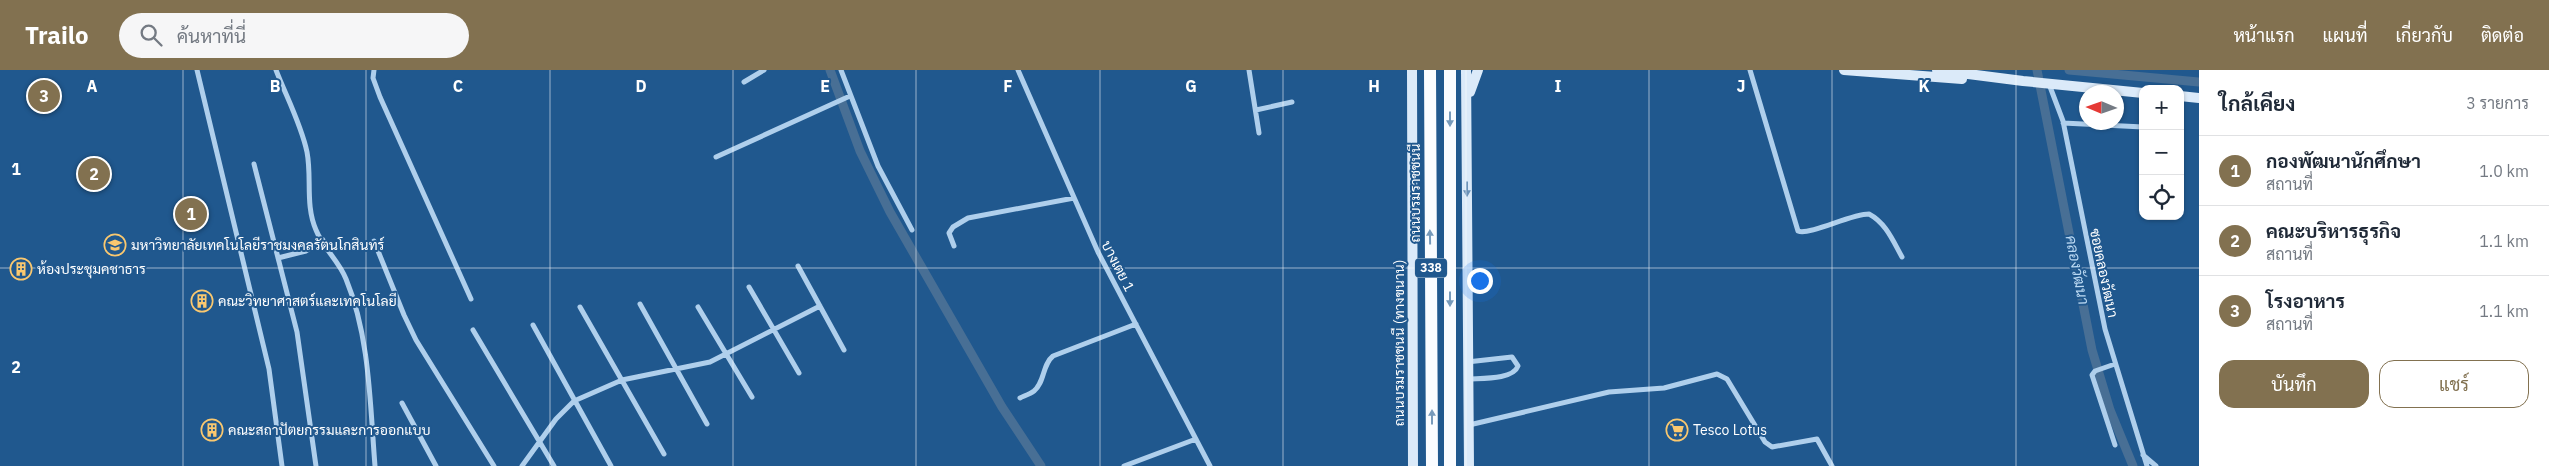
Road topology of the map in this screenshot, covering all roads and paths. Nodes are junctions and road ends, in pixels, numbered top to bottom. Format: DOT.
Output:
graph roads {
  1 [pos="198,70"];
  2 [pos="276,70"];
  3 [pos="374,70"];
  4 [pos="764,70"];
  5 [pos="841,70"];
  6 [pos="1018,70"];
  7 [pos="1248,70"];
  8 [pos="1430,70"];
  9 [pos="1450,70"];
  10 [pos="1466,70"];
  11 [pos="1478,70"];
  12 [pos="1750,70"];
  13 [pos="1844,70"];
  14 [pos="1937,70"];
  15 [pos="1410,73"];
  16 [pos="2001,79"];
  17 [pos="744,82"];
  18 [pos="2048,84"];
  19 [pos="2139,92"];
  20 [pos="850,96"];
  21 [pos="2184,96"];
  22 [pos="2199,98"];
  23 [pos="1292,102"];
  24 [pos="1466,103"];
  25 [pos="1256,110"];
  26 [pos="2063,123"];
  27 [pos="2139,127"];
  28 [pos="1260,133"];
  29 [pos="716,157"];
  30 [pos="254,164"];
  31 [pos="1074,198"];
  32 [pos="912,230"];
  33 [pos="322,240"];
  34 [pos="374,240"];
  35 [pos="954,246"];
  36 [pos="1902,257"];
  37 [pos="278,258"];
  38 [pos="798,266"];
  39 [pos="749,287"];
  40 [pos="471,300"];
  41 [pos="640,304"];
  42 [pos="820,306"];
  43 [pos="580,307"];
  44 [pos="698,307"];
  45 [pos="1136,324"];
  46 [pos="533,325"];
  47 [pos="473,330"];
  48 [pos="773,330"];
  49 [pos="844,350"];
  50 [pos="727,354"];
  51 [pos="1467,362"];
  52 [pos="2115,364"];
  53 [pos="678,370"];
  54 [pos="799,373"];
  55 [pos="1468,379"];
  56 [pos="622,380"];
  57 [pos="752,397"];
  58 [pos="1020,398"];
  59 [pos="574,401"];
  60 [pos="402,402"];
  61 [pos="707,424"];
  62 [pos="1469,426"];
  63 [pos="1196,439"];
  64 [pos="540,441"];
  65 [pos="2115,445"];
  66 [pos="664,454"];
  67 [pos="2143,455"];
  68 [pos="282,466"];
  69 [pos="316,466"];
  70 [pos="375,466"];
  71 [pos="436,466"];
  72 [pos="494,466"];
  73 [pos="522,466"];
  74 [pos="554,466"];
  75 [pos="612,466"];
  76 [pos="1124,466"];
  77 [pos="1210,466"];
  78 [pos="1413,466"];
  79 [pos="1432,466"];
  80 [pos="1450,466"];
  81 [pos="1469,466"];
  82 [pos="1832,466"];
  83 [pos="2147,466"];
  84 [pos="2156,466"];
  1 -- 68 [label="street"];
  2 -- 33 [label="street"];
  3 -- 40 [label="street"];
  4 -- 17 [label="street"];
  5 -- 20 [label="street"];
  6 -- 31 [label="street, บางเตย 1"];
  7 -- 25 [label="street"];
  79 -- 8 [label="highway, ถนนบรมราชชนนี / 338, one-way"];
  9 -- 80 [label="highway, 338, one-way"];
  10 -- 24 [label="main road, 338"];
  11 -- 24 [label="main road"];
  12 -- 36 [label="street"];
  13 -- 16 [label="main road"];
  14 -- 16 [label="main road"];
  15 -- 78 [label="main road, ถนนบรมราชชนนี (ทางขนาน) / 338"];
  16 -- 18 [label="main road"];
  18 -- 19 [label="main road"];
  18 -- 26 [label="street, ซอยคลองวัฒนา"];
  20 -- 29 [label="street"];
  20 -- 32 [label="street"];
  21 -- 22 [label="main road"];
  23 -- 25 [label="street"];
  24 -- 51 [label="main road, 338, one-way"];
  25 -- 28 [label="street"];
  26 -- 27 [label="street"];
  26 -- 52 [label="street, ซอยคลองวัฒนา"];
  30 -- 37 [label="street"];
  31 -- 35 [label="street"];
  31 -- 45 [label="street, บางเตย 1"];
  33 -- 37 [label="street"];
  33 -- 70 [label="street"];
  34 -- 72 [label="street"];
  37 -- 69 [label="street"];
  38 -- 42 [label="street"];
  39 -- 48 [label="street"];
  41 -- 53 [label="street"];
  42 -- 48 [label="street"];
  42 -- 49 [label="street"];
  43 -- 56 [label="street"];
  44 -- 50 [label="street"];
  45 -- 58 [label="street"];
  45 -- 63 [label="street, บางเตย 1"];
  46 -- 59 [label="street"];
  47 -- 64 [label="street"];
  48 -- 50 [label="street"];
  48 -- 54 [label="street"];
  50 -- 53 [label="street"];
  50 -- 57 [label="street"];
  51 -- 55 [label="main road, 338"];
  51 -- 55 [label="street"];
  52 -- 65 [label="street"];
  52 -- 67 [label="street, ซอยคลองวัฒนา"];
  53 -- 56 [label="street"];
  53 -- 61 [label="street"];
  55 -- 62 [label="main road, 338"];
  56 -- 59 [label="street"];
  56 -- 66 [label="street"];
  59 -- 64 [label="street"];
  59 -- 75 [label="street"];
  60 -- 71 [label="street"];
  62 -- 81 [label="main road, 338"];
  62 -- 82 [label="street"];
  63 -- 76 [label="street"];
  63 -- 77 [label="street, บางเตย 1"];
  64 -- 73 [label="street"];
  64 -- 74 [label="street"];
  67 -- 83 [label="street, ซอยคลองวัฒนา"];
  67 -- 84 [label="street"];
}
